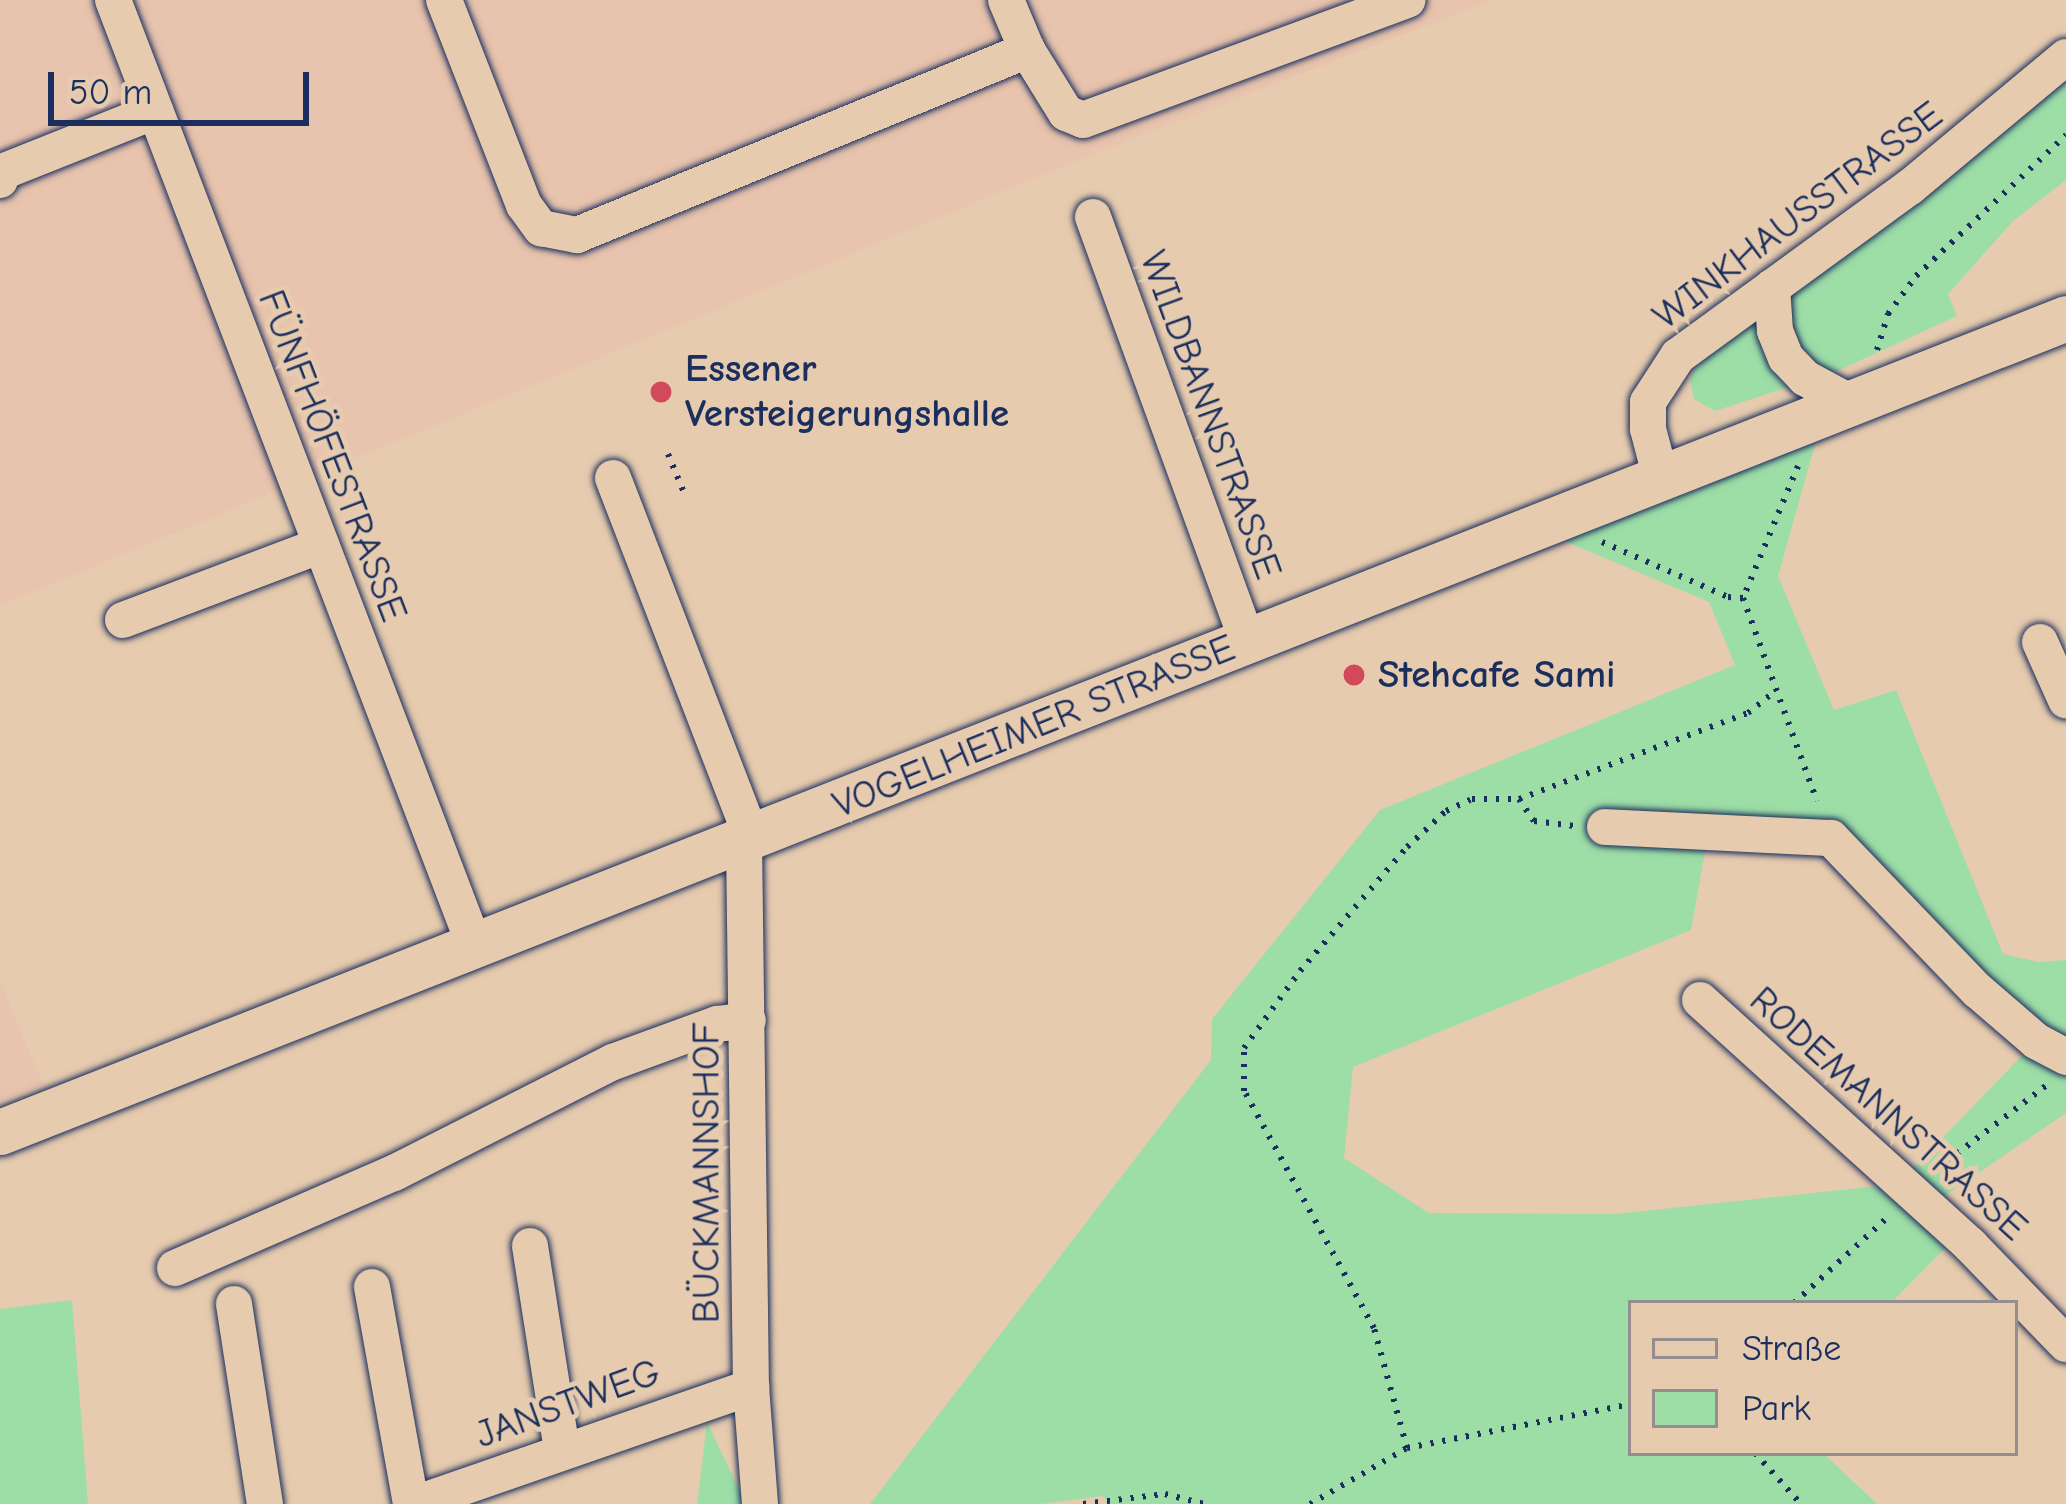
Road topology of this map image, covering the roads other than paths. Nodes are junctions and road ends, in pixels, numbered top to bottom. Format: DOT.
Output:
graph roads {
  1 [pos="113,0"];
  2 [pos="444,0"];
  3 [pos="1006,0"];
  4 [pos="1407,0"];
  5 [pos="1028,50"];
  6 [pos="2066,57"];
  7 [pos="155,111"];
  8 [pos="0,180"];
  9 [pos="1093,217"];
  10 [pos="1772,287"];
  11 [pos="2066,318"];
  12 [pos="1868,395"];
  13 [pos="1660,475"];
  14 [pos="614,478"];
  15 [pos="321,544"];
  16 [pos="123,620"];
  17 [pos="1248,642"];
  18 [pos="2040,642"];
  19 [pos="2066,700"];
  20 [pos="1605,827"];
  21 [pos="748,839"];
  22 [pos="473,942"];
  23 [pos="1700,1000"];
  24 [pos="748,1020"];
  25 [pos="2060,1069"];
  26 [pos="0,1132"];
  27 [pos="530,1246"];
  28 [pos="175,1268"];
  29 [pos="372,1287"];
  30 [pos="234,1304"];
  31 [pos="2066,1344"];
  32 [pos="751,1387"];
  33 [pos="562,1451"];
  34 [pos="265,1504"];
  35 [pos="412,1504"];
  36 [pos="760,1504"];
  1 -- 7 [label="street, FÜNFHÖFESTRASSE"];
  2 -- 5 [label="street"];
  3 -- 5 [label="street"];
  4 -- 5 [label="street"];
  6 -- 10 [label="street, WINKHAUSSTRASSE"];
  7 -- 8 [label="street"];
  7 -- 15 [label="street, FÜNFHÖFESTRASSE"];
  9 -- 17 [label="street, WILDBANNSTRASSE"];
  10 -- 12 [label="street"];
  10 -- 13 [label="street, WINKHAUSSTRASSE"];
  11 -- 12 [label="main road, VOGELHEIMER STRASSE"];
  12 -- 13 [label="main road, VOGELHEIMER STRASSE"];
  13 -- 17 [label="main road, VOGELHEIMER STRASSE"];
  14 -- 21 [label="street, BÜCKMANNSHOF"];
  15 -- 16 [label="street"];
  15 -- 22 [label="street, FÜNFHÖFESTRASSE"];
  17 -- 21 [label="main road, VOGELHEIMER STRASSE"];
  18 -- 19 [label="street"];
  20 -- 25 [label="street"];
  21 -- 22 [label="main road, VOGELHEIMER STRASSE"];
  21 -- 24 [label="street, BÜCKMANNSHOF"];
  22 -- 26 [label="main road, VOGELHEIMER STRASSE"];
  23 -- 31 [label="street, RODEMANNSTRASSE"];
  24 -- 28 [label="street"];
  24 -- 32 [label="street, BÜCKMANNSHOF"];
  27 -- 33 [label="street"];
  29 -- 35 [label="street"];
  30 -- 34 [label="street"];
  32 -- 33 [label="street, JANSTWEG"];
  32 -- 36 [label="street, BÜCKMANNSHOF"];
  33 -- 35 [label="street, JANSTWEG"];
}
